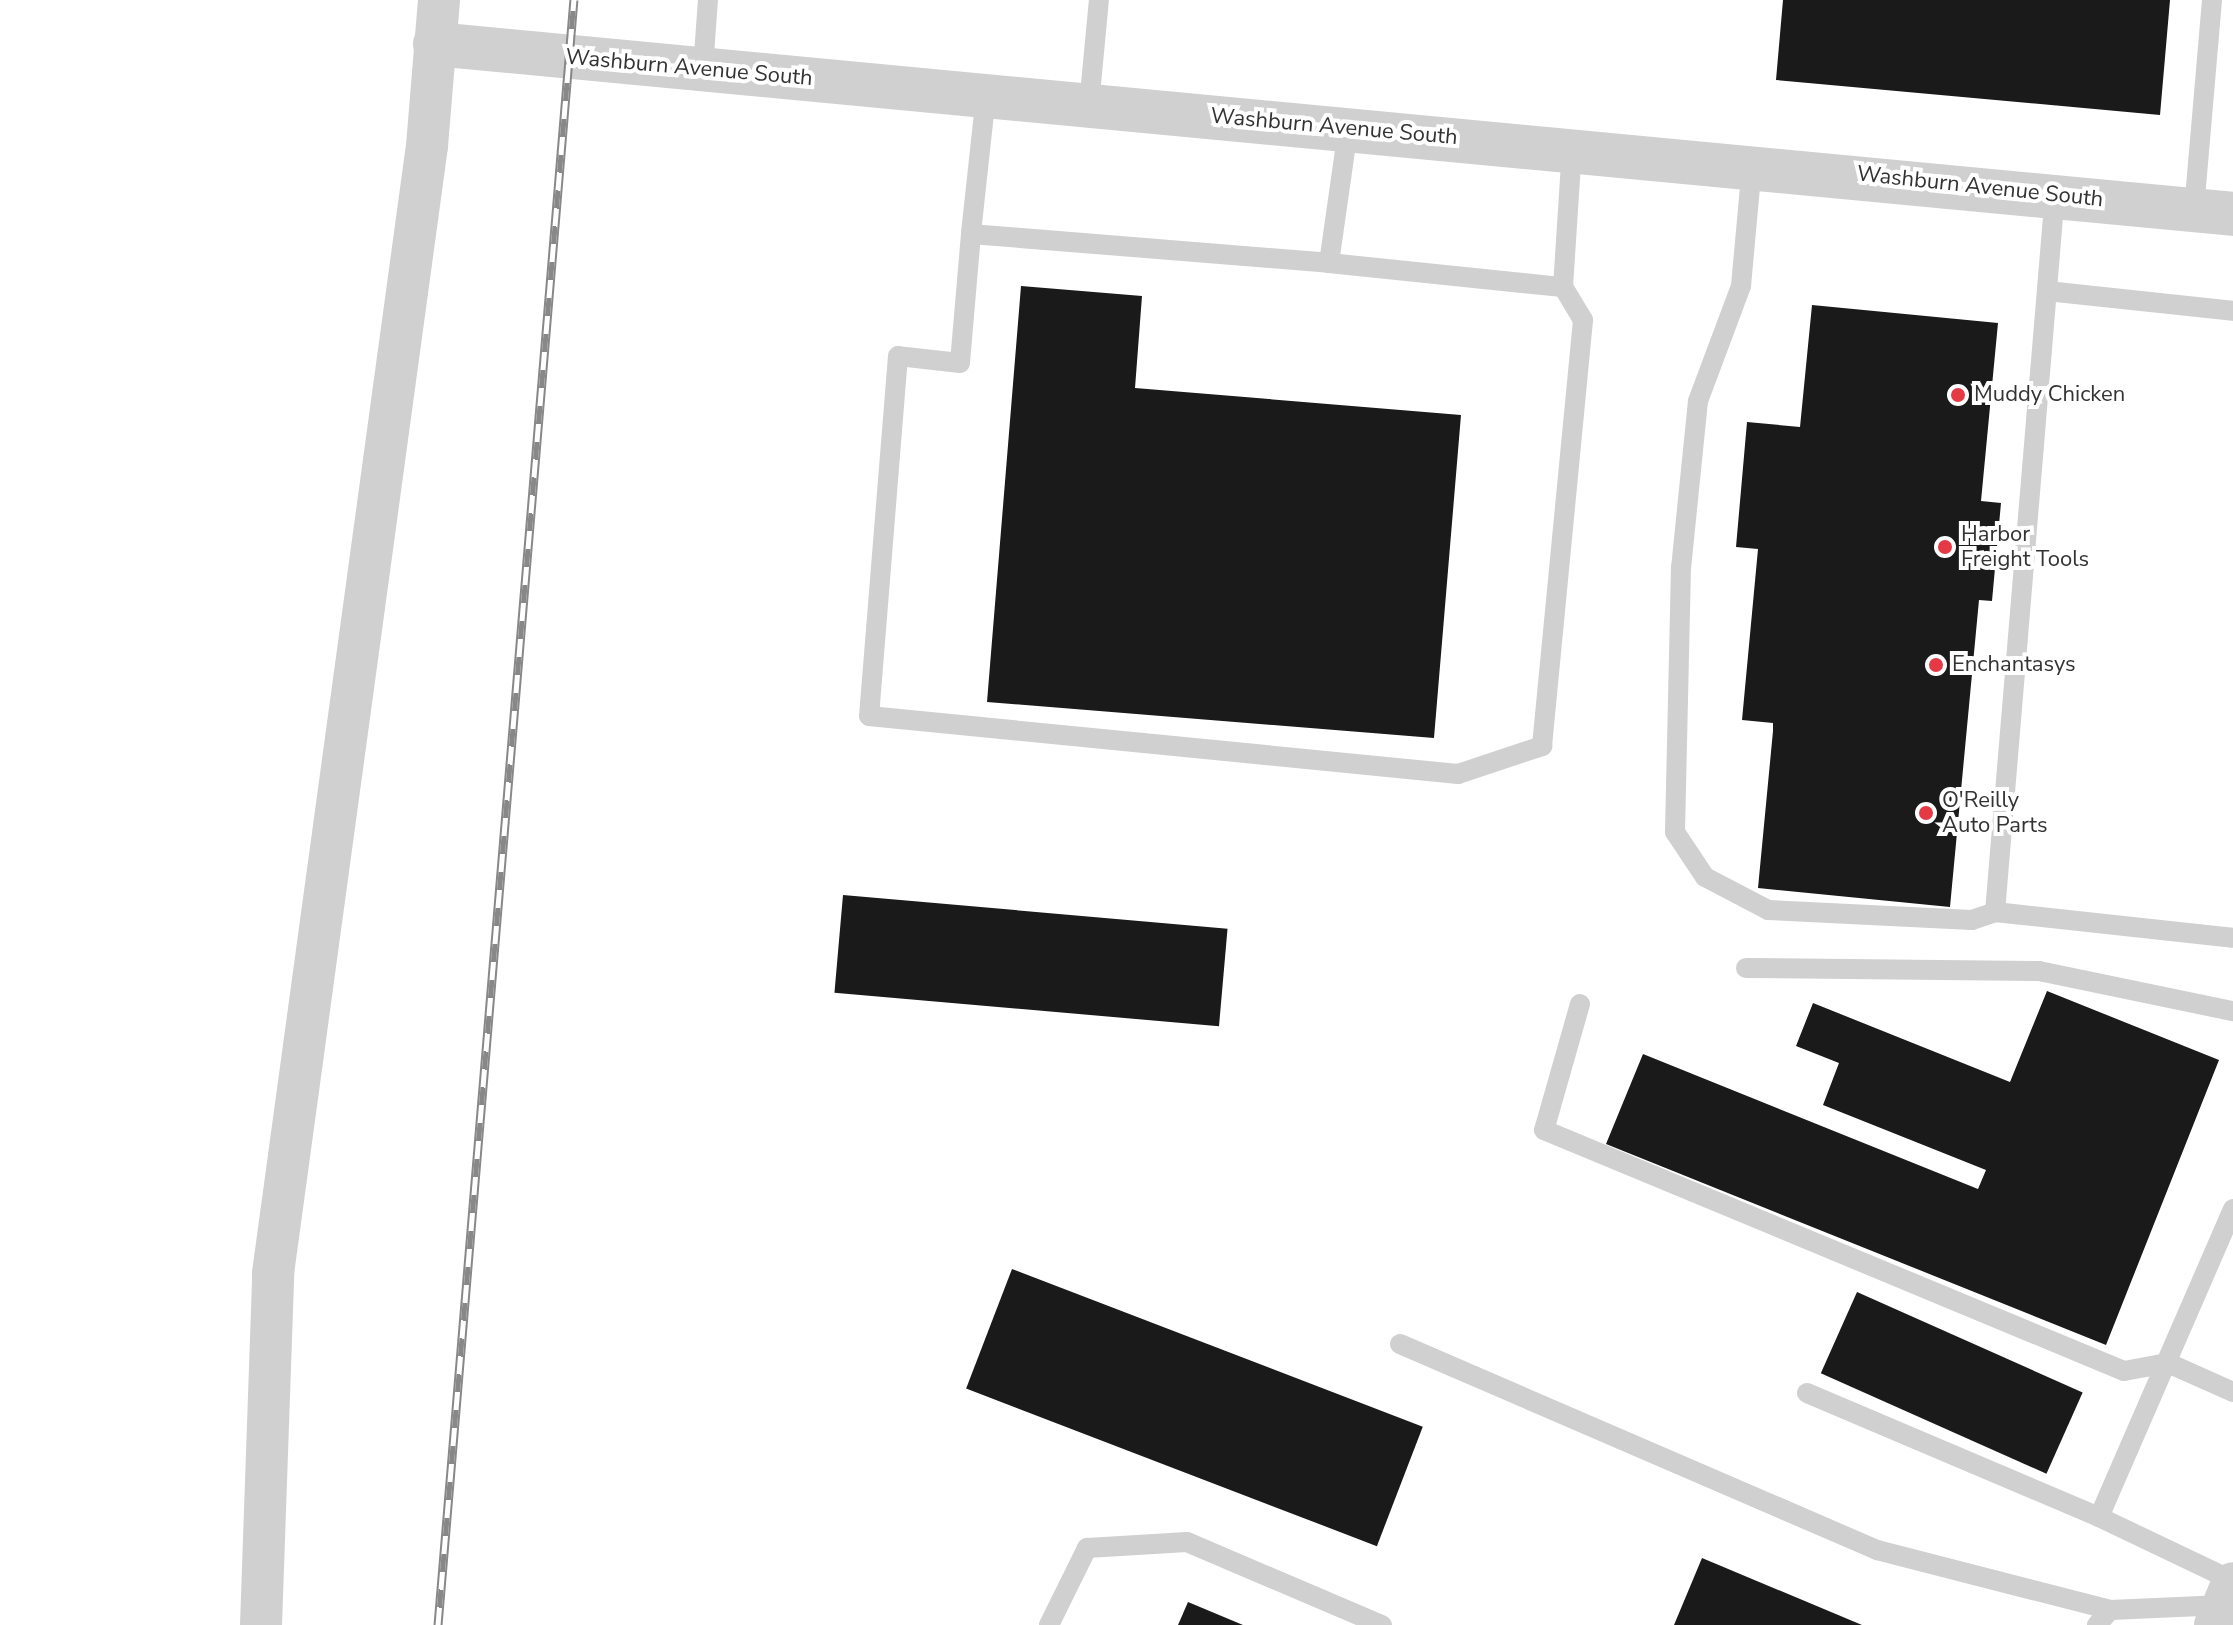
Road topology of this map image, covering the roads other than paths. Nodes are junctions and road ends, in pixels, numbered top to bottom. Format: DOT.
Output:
graph roads {
  1 [pos="439,0"];
  2 [pos="708,0"];
  3 [pos="1099,0"];
  4 [pos="2212,0"];
  5 [pos="435,44"];
  6 [pos="703,69"];
  7 [pos="986,95"];
  8 [pos="1089,105"];
  9 [pos="1348,129"];
  10 [pos="1572,149"];
  11 [pos="1752,165"];
  12 [pos="2055,193"];
  13 [pos="2214,212"];
  14 [pos="971,234"];
  15 [pos="1329,263"];
  16 [pos="1563,287"];
  17 [pos="2047,291"];
  18 [pos="2233,311"];
  19 [pos="1995,912"];
  20 [pos="2233,938"];
  21 [pos="1746,968"];
  22 [pos="1580,1004"];
  23 [pos="2233,1011"];
  24 [pos="2233,1209"];
  25 [pos="1400,1344"];
  26 [pos="2168,1363"];
  27 [pos="2233,1392"];
  28 [pos="1807,1393"];
  29 [pos="2099,1517"];
  30 [pos="2227,1599"];
  31 [pos="2104,1618"];
  32 [pos="261,1625"];
  33 [pos="1049,1625"];
  34 [pos="1382,1625"];
  1 -- 5 [label="street"];
  2 -- 6 [label="lane"];
  3 -- 8 [label="lane"];
  4 -- 13 [label="lane"];
  5 -- 6 [label="street, Washburn Avenue South"];
  5 -- 32 [label="street"];
  6 -- 7 [label="street, Washburn Avenue South"];
  7 -- 8 [label="street, Washburn Avenue South"];
  7 -- 14 [label="lane"];
  8 -- 9 [label="street, Washburn Avenue South"];
  9 -- 10 [label="street, Washburn Avenue South"];
  9 -- 15 [label="lane"];
  10 -- 11 [label="street, Washburn Avenue South"];
  10 -- 16 [label="lane"];
  11 -- 12 [label="street, Washburn Avenue South"];
  11 -- 19 [label="lane"];
  12 -- 13 [label="street, Washburn Avenue South"];
  12 -- 17 [label="lane"];
  14 -- 15 [label="lane"];
  14 -- 16 [label="lane"];
  15 -- 16 [label="lane"];
  17 -- 18 [label="lane"];
  17 -- 19 [label="lane"];
  19 -- 20 [label="lane"];
  21 -- 23 [label="lane"];
  22 -- 26 [label="lane"];
  24 -- 26 [label="lane"];
  25 -- 31 [label="lane"];
  26 -- 27 [label="lane"];
  26 -- 29 [label="lane"];
  28 -- 29 [label="lane"];
  29 -- 30 [label="lane"];
  30 -- 31 [label="lane"];
  33 -- 34 [label="lane"];
}
